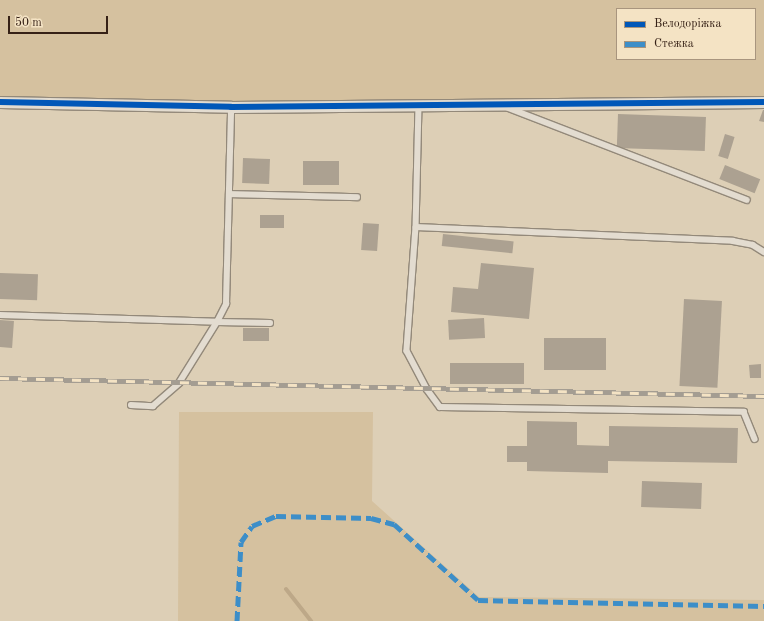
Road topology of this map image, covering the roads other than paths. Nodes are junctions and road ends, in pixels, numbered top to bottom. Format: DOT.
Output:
graph roads {
  1 [pos="0,102"];
  2 [pos="764,102"];
  3 [pos="501,105"];
  4 [pos="419,106"];
  5 [pos="231,107"];
  6 [pos="230,194"];
  7 [pos="357,197"];
  8 [pos="747,200"];
  9 [pos="416,227"];
  10 [pos="764,252"];
  11 [pos="0,315"];
  12 [pos="217,322"];
  13 [pos="270,323"];
  14 [pos="131,405"];
  15 [pos="755,439"];
  1 -- 5 [label="street"];
  2 -- 3 [label="street"];
  3 -- 4 [label="street"];
  3 -- 8 [label="lane"];
  4 -- 5 [label="street"];
  4 -- 9 [label="lane"];
  5 -- 6 [label="lane"];
  6 -- 7 [label="lane"];
  6 -- 12 [label="lane"];
  9 -- 10 [label="lane"];
  9 -- 15 [label="lane"];
  11 -- 12 [label="lane"];
  12 -- 13 [label="lane"];
  12 -- 14 [label="lane"];
}
